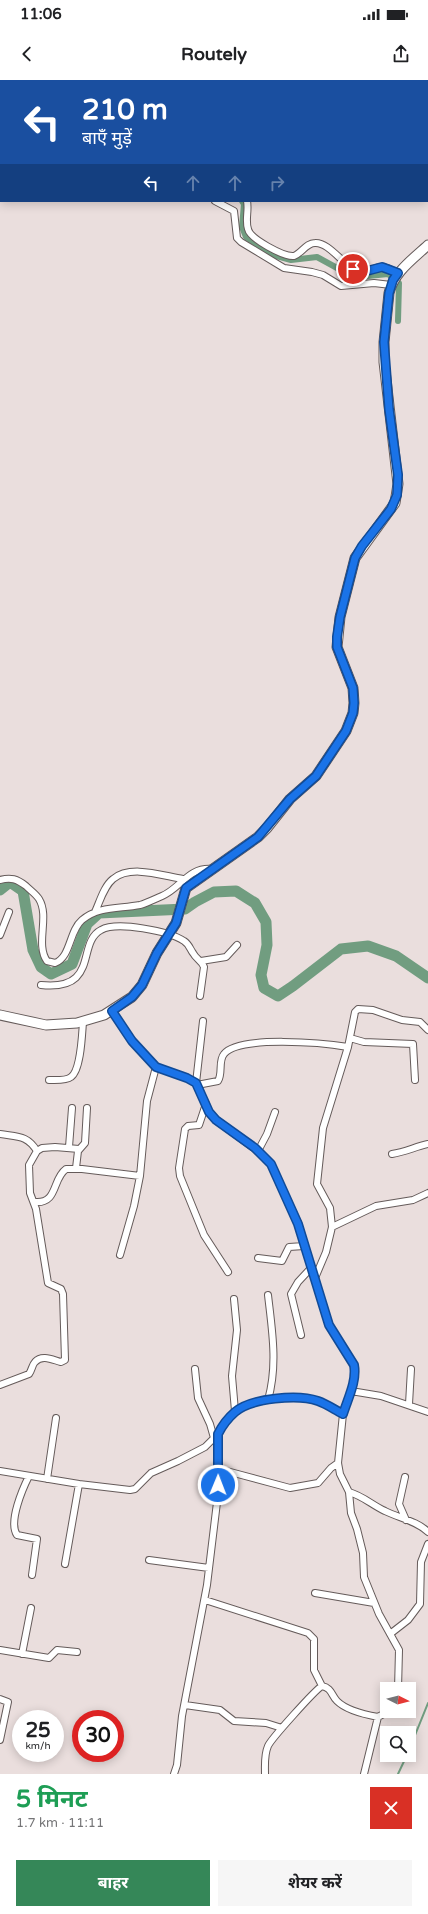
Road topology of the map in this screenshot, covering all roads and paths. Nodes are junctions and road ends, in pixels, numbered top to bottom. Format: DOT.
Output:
graph roads {
  1 [pos="217,202"];
  2 [pos="247,202"];
  3 [pos="428,245"];
  4 [pos="394,278"];
  5 [pos="214,869"];
  6 [pos="183,879"];
  7 [pos="0,880"];
  8 [pos="9,912"];
  9 [pos="95,912"];
  10 [pos="170,934"];
  11 [pos="0,935"];
  12 [pos="237,945"];
  13 [pos="201,961"];
  14 [pos="41,985"];
  15 [pos="200,996"];
  16 [pos="112,1011"];
  17 [pos="0,1016"];
  18 [pos="203,1021"];
  19 [pos="83,1022"];
  20 [pos="428,1030"];
  21 [pos="350,1038"];
  22 [pos="348,1047"];
  23 [pos="156,1067"];
  24 [pos="49,1080"];
  25 [pos="415,1080"];
  26 [pos="196,1084"];
  27 [pos="206,1104"];
  28 [pos="72,1108"];
  29 [pos="87,1108"];
  30 [pos="274,1112"];
  31 [pos="0,1134"];
  32 [pos="428,1144"];
  33 [pos="69,1147"];
  34 [pos="79,1149"];
  35 [pos="37,1151"];
  36 [pos="258,1151"];
  37 [pos="392,1154"];
  38 [pos="76,1168"];
  39 [pos="140,1176"];
  40 [pos="428,1193"];
  41 [pos="35,1202"];
  42 [pos="332,1227"];
  43 [pos="304,1246"];
  44 [pos="120,1255"];
  45 [pos="258,1258"];
  46 [pos="311,1268"];
  47 [pos="228,1272"];
  48 [pos="315,1278"];
  49 [pos="268,1295"];
  50 [pos="234,1299"];
  51 [pos="301,1334"];
  52 [pos="195,1369"];
  53 [pos="411,1369"];
  54 [pos="0,1385"];
  55 [pos="350,1391"];
  56 [pos="268,1400"];
  57 [pos="409,1404"];
  58 [pos="235,1412"];
  59 [pos="428,1412"];
  60 [pos="343,1414"];
  61 [pos="56,1418"];
  62 [pos="216,1436"];
  63 [pos="338,1463"];
  64 [pos="219,1469"];
  65 [pos="0,1471"];
  66 [pos="29,1476"];
  67 [pos="404,1477"];
  68 [pos="47,1479"];
  69 [pos="79,1484"];
  70 [pos="349,1492"];
  71 [pos="406,1520"];
  72 [pos="427,1530"];
  73 [pos="428,1544"];
  74 [pos="149,1560"];
  75 [pos="65,1564"];
  76 [pos="209,1568"];
  77 [pos="32,1575"];
  78 [pos="315,1593"];
  79 [pos="205,1600"];
  80 [pos="374,1603"];
  81 [pos="31,1608"];
  82 [pos="390,1634"];
  83 [pos="0,1650"];
  84 [pos="77,1652"];
  85 [pos="22,1654"];
  86 [pos="398,1682"];
  87 [pos="322,1686"];
  88 [pos="0,1699"];
  89 [pos="185,1705"];
  90 [pos="378,1717"];
  91 [pos="282,1728"];
  92 [pos="0,1740"];
  93 [pos="174,1774"];
  94 [pos="265,1774"];
  95 [pos="364,1774"];
  1 -- 4 [label="street"];
  2 -- 4 [label="street"];
  3 -- 4 [label="main road"];
  4 -- 5 [label="main road"];
  5 -- 6 [label="street"];
  5 -- 10 [label="main road"];
  6 -- 9 [label="street"];
  6 -- 9 [label="street"];
  7 -- 9 [label="street"];
  8 -- 11 [label="street"];
  10 -- 13 [label="street"];
  10 -- 14 [label="street"];
  10 -- 16 [label="main road"];
  12 -- 13 [label="street"];
  13 -- 15 [label="street"];
  16 -- 19 [label="main road"];
  16 -- 23 [label="street"];
  17 -- 19 [label="main road"];
  18 -- 26 [label="street"];
  19 -- 24 [label="street"];
  20 -- 21 [label="street"];
  21 -- 22 [label="street"];
  21 -- 25 [label="street"];
  22 -- 26 [label="street"];
  22 -- 42 [label="street"];
  23 -- 26 [label="street"];
  23 -- 39 [label="street"];
  26 -- 27 [label="street"];
  27 -- 36 [label="street"];
  27 -- 47 [label="street"];
  28 -- 33 [label="street"];
  29 -- 34 [label="street"];
  30 -- 36 [label="street"];
  31 -- 35 [label="street"];
  32 -- 37 [label="street"];
  33 -- 34 [label="street"];
  33 -- 35 [label="street"];
  34 -- 38 [label="street"];
  35 -- 41 [label="street"];
  36 -- 43 [label="street"];
  38 -- 39 [label="street"];
  38 -- 41 [label="street"];
  39 -- 44 [label="street"];
  40 -- 42 [label="street"];
  41 -- 54 [label="street"];
  42 -- 48 [label="street"];
  43 -- 45 [label="street"];
  43 -- 46 [label="street"];
  46 -- 48 [label="street"];
  46 -- 51 [label="street"];
  48 -- 55 [label="street"];
  49 -- 56 [label="street"];
  50 -- 58 [label="street"];
  52 -- 62 [label="street"];
  53 -- 57 [label="street"];
  55 -- 57 [label="street"];
  55 -- 60 [label="street"];
  56 -- 58 [label="street"];
  56 -- 60 [label="street"];
  57 -- 59 [label="street"];
  58 -- 62 [label="street"];
  60 -- 63 [label="street"];
  61 -- 68 [label="street"];
  62 -- 64 [label="street"];
  62 -- 69 [label="street"];
  63 -- 64 [label="street"];
  63 -- 70 [label="street"];
  64 -- 76 [label="street"];
  65 -- 66 [label="street"];
  66 -- 68 [label="street"];
  66 -- 77 [label="street"];
  67 -- 71 [label="street"];
  68 -- 69 [label="street"];
  69 -- 75 [label="street"];
  70 -- 71 [label="street"];
  70 -- 80 [label="street"];
  71 -- 72 [label="street"];
  73 -- 82 [label="street"];
  74 -- 76 [label="street"];
  76 -- 79 [label="street"];
  78 -- 80 [label="street"];
  79 -- 87 [label="street"];
  79 -- 89 [label="street"];
  80 -- 82 [label="street"];
  81 -- 85 [label="street"];
  82 -- 86 [label="street"];
  83 -- 85 [label="street"];
  84 -- 85 [label="street"];
  87 -- 90 [label="street"];
  87 -- 91 [label="street"];
  88 -- 92 [label="street"];
  89 -- 91 [label="street"];
  89 -- 93 [label="street"];
  90 -- 95 [label="street"];
  91 -- 94 [label="street"];
}
